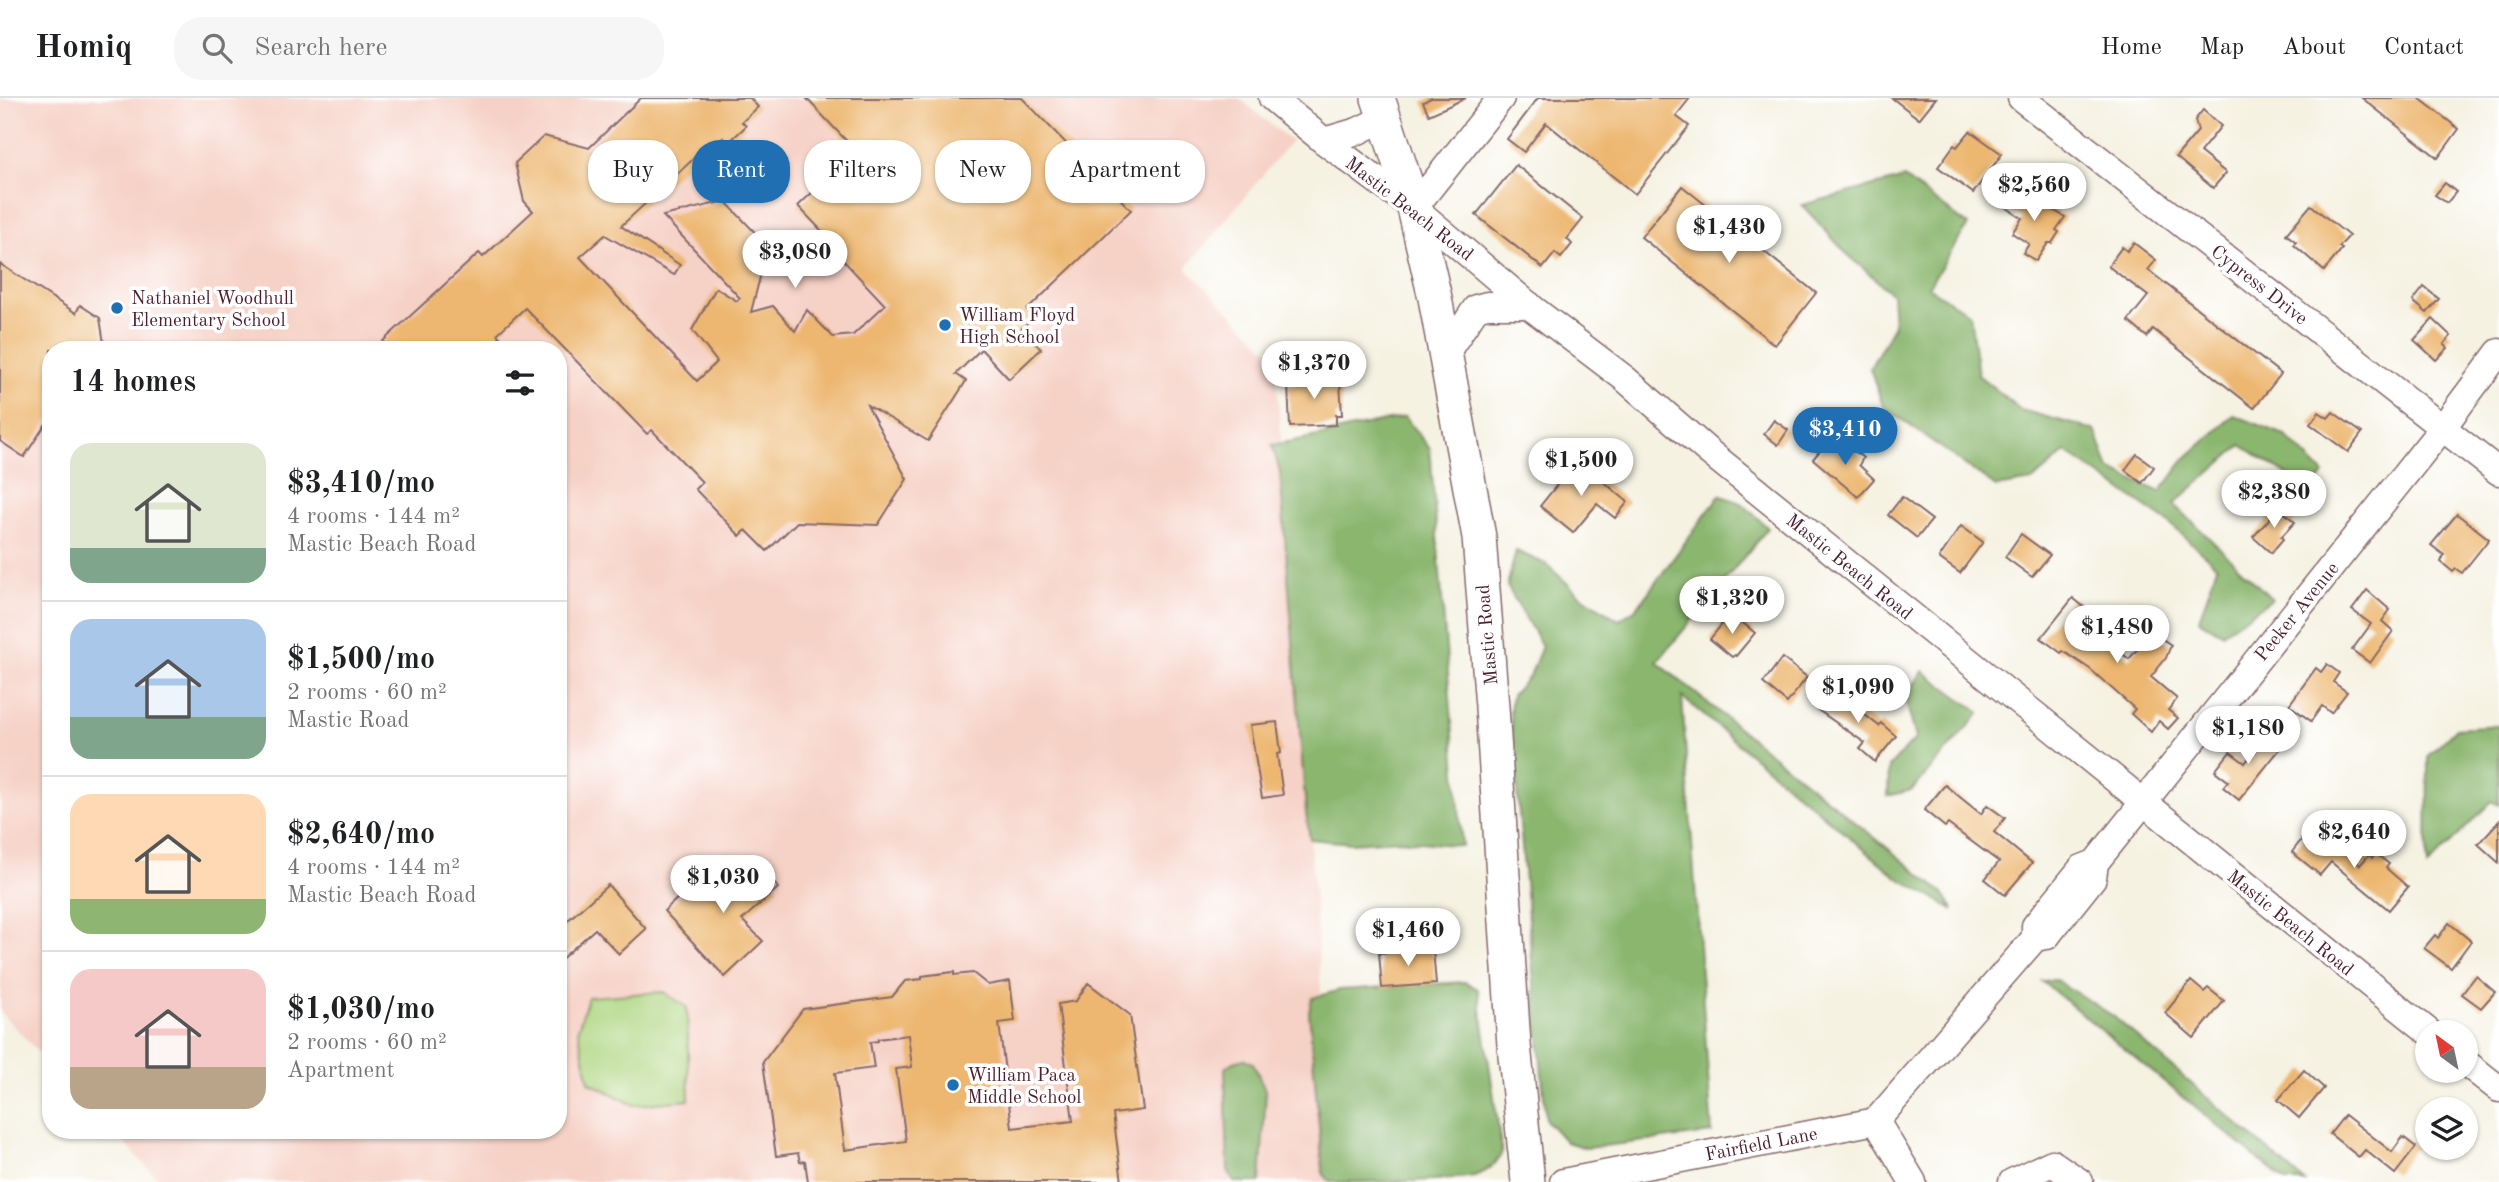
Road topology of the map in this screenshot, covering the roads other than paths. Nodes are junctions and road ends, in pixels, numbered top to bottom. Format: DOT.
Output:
graph roads {
  1 [pos="1272,98"];
  2 [pos="1501,98"];
  3 [pos="2021,98"];
  4 [pos="1381,108"];
  5 [pos="1324,141"];
  6 [pos="1414,208"];
  7 [pos="1529,305"];
  8 [pos="2499,352"];
  9 [pos="1446,353"];
  10 [pos="2443,427"];
  11 [pos="2499,472"];
  12 [pos="2143,802"];
  13 [pos="2415,1022"];
  14 [pos="2478,1072"];
  15 [pos="2499,1089"];
  16 [pos="1876,1121"];
  17 [pos="1528,1182"];
  18 [pos="1563,1182"];
  19 [pos="1913,1182"];
  20 [pos="2012,1182"];
  21 [pos="2080,1182"];
  1 -- 5 [label="street, Mastic Beach Road"];
  2 -- 6 [label="street"];
  3 -- 10 [label="street, Cypress Drive"];
  4 -- 5 [label="street"];
  4 -- 6 [label="main road, Mastic Road"];
  5 -- 6 [label="street, Mastic Beach Road"];
  6 -- 7 [label="street, Mastic Beach Road"];
  6 -- 9 [label="main road, Mastic Road"];
  7 -- 9 [label="street"];
  7 -- 12 [label="street, Mastic Beach Road"];
  8 -- 10 [label="street, Peeker Avenue"];
  9 -- 17 [label="main road, Mastic Road"];
  10 -- 11 [label="street, Cypress Drive"];
  10 -- 12 [label="street, Peeker Avenue"];
  12 -- 13 [label="street, Mastic Beach Road"];
  12 -- 16 [label="street"];
  14 -- 15 [label="street"];
  16 -- 18 [label="street, Fairfield Lane"];
  16 -- 19 [label="street"];
  20 -- 21 [label="street"];
}
